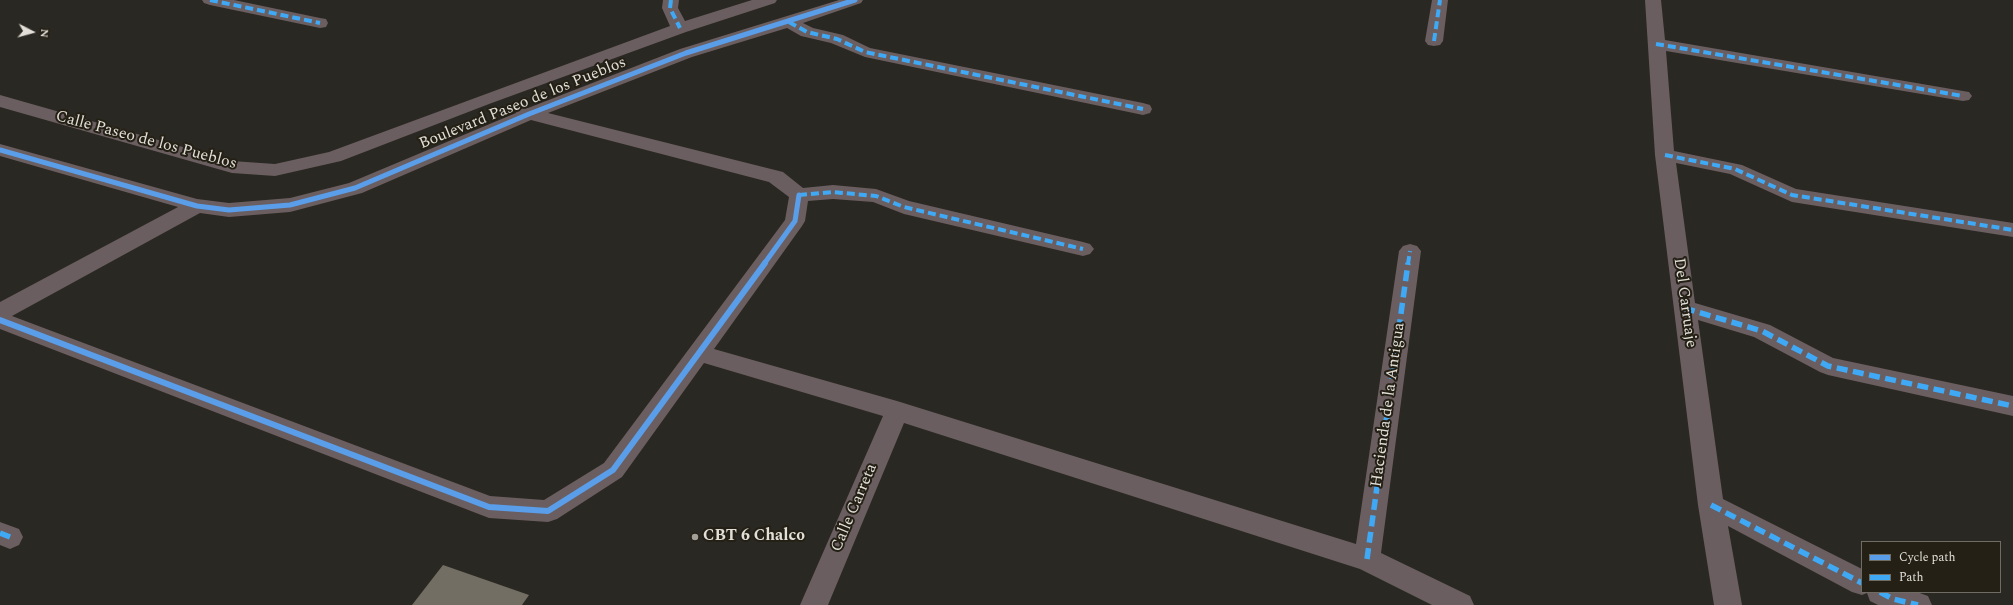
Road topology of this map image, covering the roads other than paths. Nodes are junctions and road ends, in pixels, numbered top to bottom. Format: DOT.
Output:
graph roads {
  1 [pos="210,0"];
  2 [pos="671,0"];
  3 [pos="769,0"];
  4 [pos="855,0"];
  5 [pos="1440,0"];
  6 [pos="1653,0"];
  7 [pos="320,22"];
  8 [pos="789,22"];
  9 [pos="680,28"];
  10 [pos="1434,41"];
  11 [pos="1656,44"];
  12 [pos="1962,96"];
  13 [pos="483,100"];
  14 [pos="0,101"];
  15 [pos="1143,109"];
  16 [pos="529,114"];
  17 [pos="0,150"];
  18 [pos="1665,155"];
  19 [pos="799,195"];
  20 [pos="197,206"];
  21 [pos="2013,230"];
  22 [pos="1084,249"];
  23 [pos="1410,251"];
  24 [pos="1684,308"];
  25 [pos="0,312"];
  26 [pos="0,320"];
  27 [pos="699,353"];
  28 [pos="2013,406"];
  29 [pos="897,411"];
  30 [pos="1711,505"];
  31 [pos="1367,559"];
  32 [pos="1861,582"];
  33 [pos="1882,593"];
  34 [pos="814,605"];
  35 [pos="1460,605"];
  36 [pos="1728,605"];
  37 [pos="1918,605"];
  1 -- 7 [label="street"];
  2 -- 9 [label="street"];
  3 -- 9 [label="street, Calle Paseo de los Pueblos"];
  4 -- 8 [label="street, Boulevard Paseo de los Pueblos"];
  5 -- 10 [label="street"];
  6 -- 11 [label="street, Del Carruaje"];
  8 -- 15 [label="street"];
  8 -- 16 [label="street, Boulevard Paseo de los Pueblos"];
  9 -- 13 [label="street, Calle Paseo de los Pueblos"];
  11 -- 12 [label="street"];
  11 -- 18 [label="street, Del Carruaje"];
  13 -- 14 [label="street, Calle Paseo de los Pueblos"];
  13 -- 16 [label="street"];
  16 -- 19 [label="street"];
  16 -- 20 [label="street, Boulevard Paseo de los Pueblos"];
  17 -- 20 [label="street"];
  18 -- 21 [label="street"];
  18 -- 24 [label="street, Del Carruaje"];
  19 -- 22 [label="street"];
  19 -- 27 [label="street"];
  20 -- 25 [label="street"];
  23 -- 31 [label="street, Hacienda de la Antigua"];
  24 -- 28 [label="street"];
  24 -- 30 [label="street, Del Carruaje"];
  26 -- 27 [label="street"];
  27 -- 29 [label="street"];
  29 -- 31 [label="street"];
  29 -- 34 [label="street, Calle Carreta"];
  30 -- 32 [label="street"];
  30 -- 36 [label="street, Del Carruaje"];
  31 -- 35 [label="street"];
  33 -- 37 [label="street"];
}
